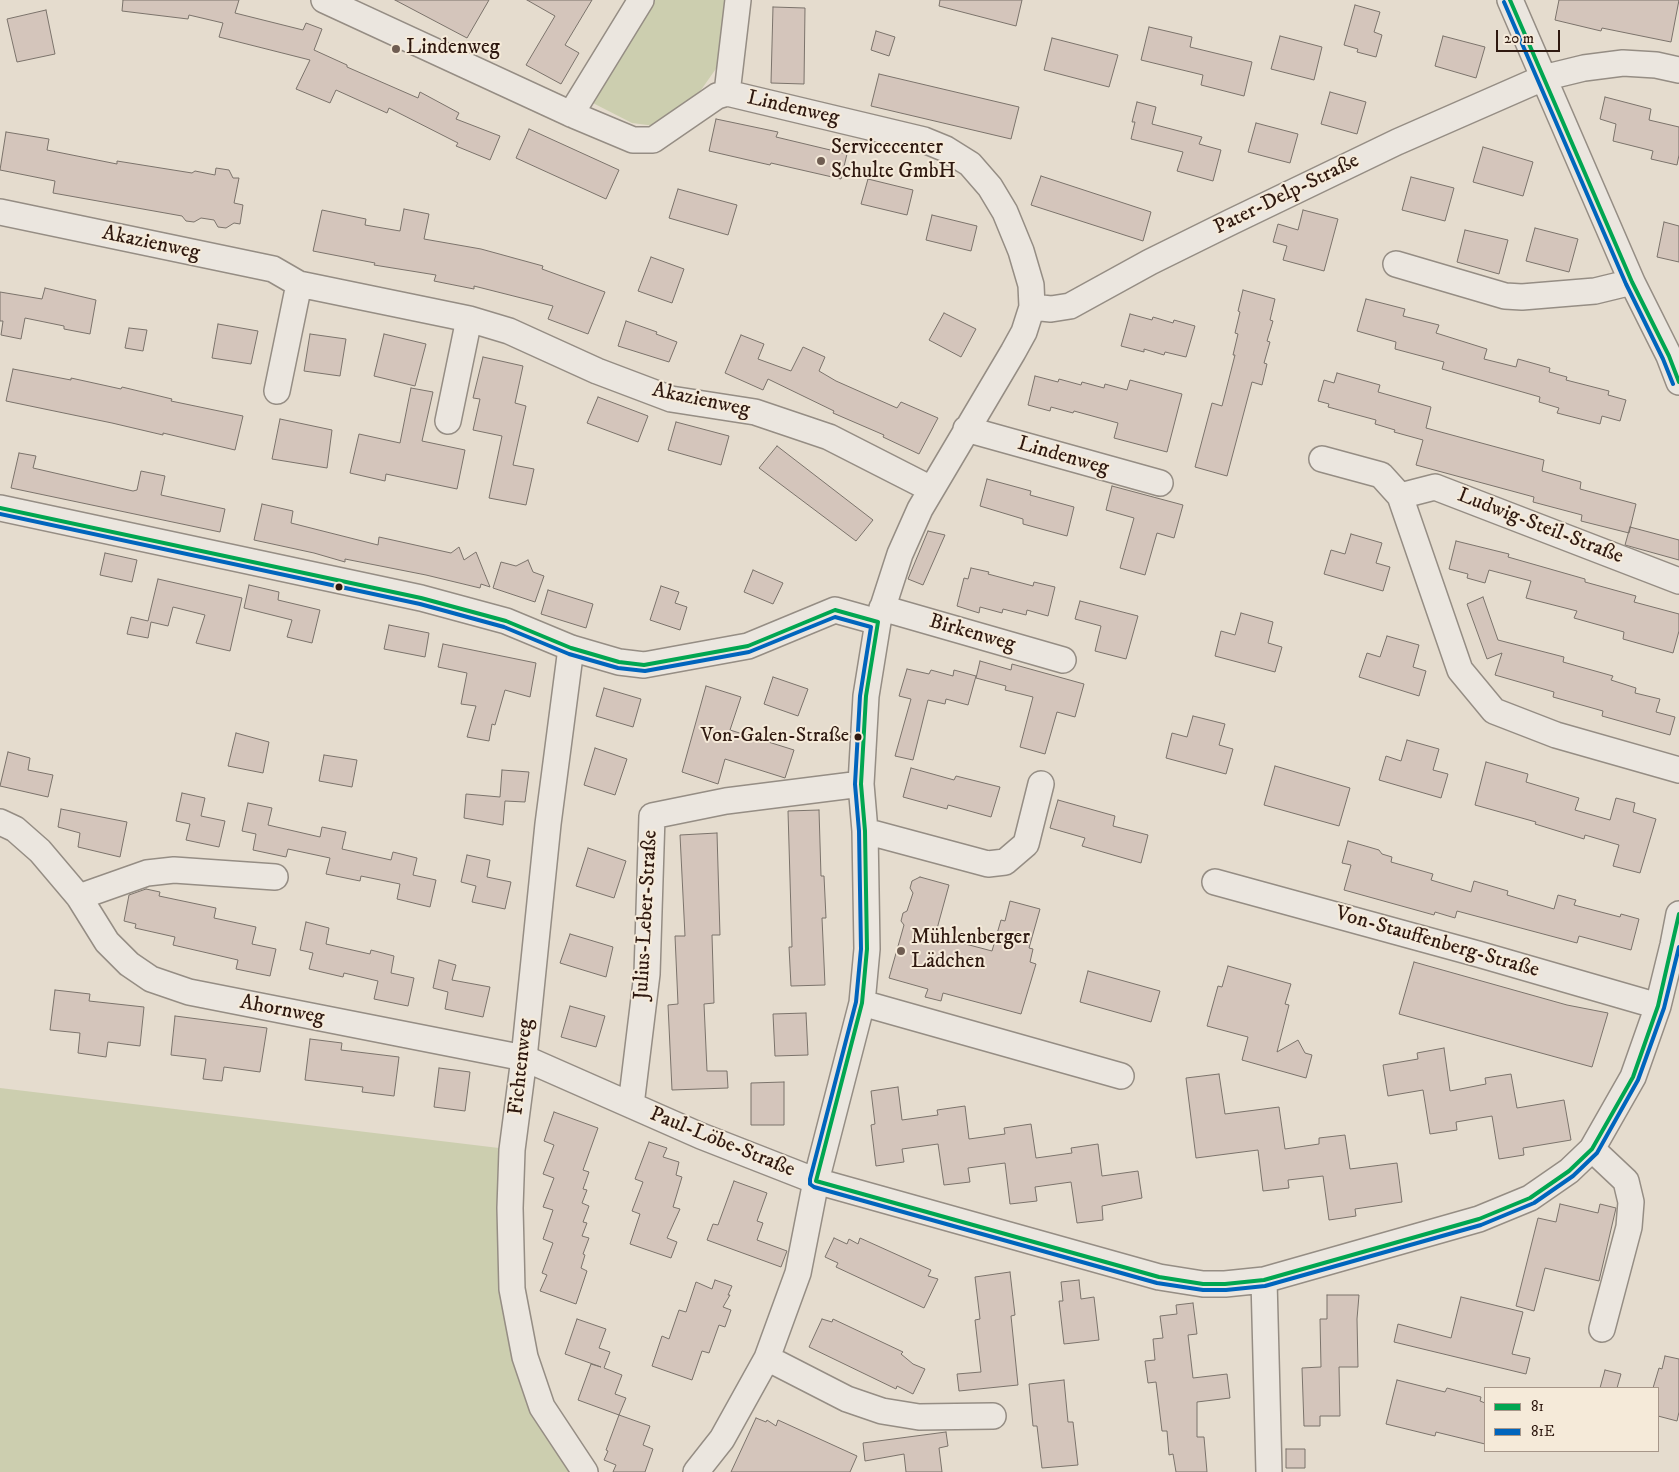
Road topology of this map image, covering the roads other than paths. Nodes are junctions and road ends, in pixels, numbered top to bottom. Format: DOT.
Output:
graph roads {
  1 [pos="324,0"];
  2 [pos="642,0"];
  3 [pos="738,0"];
  4 [pos="1510,0"];
  5 [pos="1679,70"];
  6 [pos="1543,78"];
  7 [pos="727,93"];
  8 [pos="571,114"];
  9 [pos="0,212"];
  10 [pos="1396,264"];
  11 [pos="1632,282"];
  12 [pos="299,284"];
  13 [pos="1032,307"];
  14 [pos="469,319"];
  15 [pos="1674,355"];
  16 [pos="1679,382"];
  17 [pos="277,392"];
  18 [pos="448,421"];
  19 [pos="966,430"];
  20 [pos="1322,459"];
  21 [pos="1160,483"];
  22 [pos="931,489"];
  23 [pos="1400,496"];
  24 [pos="0,508"];
  25 [pos="1679,581"];
  26 [pos="880,615"];
  27 [pos="571,648"];
  28 [pos="1063,660"];
  29 [pos="1679,770"];
  30 [pos="861,784"];
  31 [pos="1042,784"];
  32 [pos="0,822"];
  33 [pos="864,831"];
  34 [pos="275,876"];
  35 [pos="1215,882"];
  36 [pos="79,897"];
  37 [pos="1679,914"];
  38 [pos="862,1003"];
  39 [pos="1658,1006"];
  40 [pos="524,1058"];
  41 [pos="1121,1076"];
  42 [pos="631,1105"];
  43 [pos="1592,1149"];
  44 [pos="816,1181"];
  45 [pos="1264,1280"];
  46 [pos="1602,1329"];
  47 [pos="767,1358"];
  48 [pos="993,1416"];
  49 [pos="585,1472"];
  50 [pos="696,1472"];
  51 [pos="1269,1472"];
  1 -- 8 [label="street, Lindenweg"];
  2 -- 8 [label="street"];
  3 -- 7 [label="street"];
  4 -- 6 [label="street"];
  5 -- 6 [label="street, Pater-Delp-Straße"];
  6 -- 11 [label="street"];
  6 -- 13 [label="street, Pater-Delp-Straße"];
  7 -- 8 [label="street, Lindenweg"];
  7 -- 13 [label="street, Lindenweg"];
  9 -- 12 [label="street, Akazienweg"];
  10 -- 11 [label="street"];
  11 -- 15 [label="street"];
  12 -- 14 [label="street, Akazienweg"];
  12 -- 17 [label="street"];
  13 -- 19 [label="street, Lindenweg"];
  14 -- 18 [label="street"];
  14 -- 22 [label="street, Akazienweg"];
  15 -- 16 [label="street"];
  19 -- 21 [label="street, Lindenweg"];
  19 -- 22 [label="street, Lindenweg"];
  20 -- 23 [label="street"];
  22 -- 26 [label="street"];
  23 -- 25 [label="street, Ludwig-Steil-Straße"];
  23 -- 29 [label="street"];
  24 -- 27 [label="street, Birkenweg"];
  26 -- 27 [label="street, Birkenweg"];
  26 -- 28 [label="street, Birkenweg"];
  26 -- 30 [label="street"];
  27 -- 40 [label="street, Fichtenweg"];
  30 -- 33 [label="street"];
  30 -- 42 [label="street, Julius-Leber-Straße"];
  31 -- 33 [label="street"];
  32 -- 36 [label="street, Ahornweg"];
  33 -- 38 [label="street"];
  34 -- 36 [label="street"];
  35 -- 39 [label="street, Von-Stauffenberg-Straße"];
  36 -- 40 [label="street, Ahornweg"];
  37 -- 39 [label="street, Paul-Löbe-Straße"];
  38 -- 41 [label="street"];
  38 -- 44 [label="street"];
  39 -- 43 [label="street, Paul-Löbe-Straße"];
  40 -- 42 [label="street, Paul-Löbe-Straße"];
  40 -- 49 [label="street, Fichtenweg"];
  42 -- 44 [label="street, Paul-Löbe-Straße"];
  43 -- 45 [label="street, Paul-Löbe-Straße"];
  43 -- 46 [label="street"];
  44 -- 45 [label="street, Paul-Löbe-Straße"];
  44 -- 47 [label="street"];
  45 -- 51 [label="street"];
  47 -- 48 [label="street"];
  47 -- 50 [label="street"];
}
